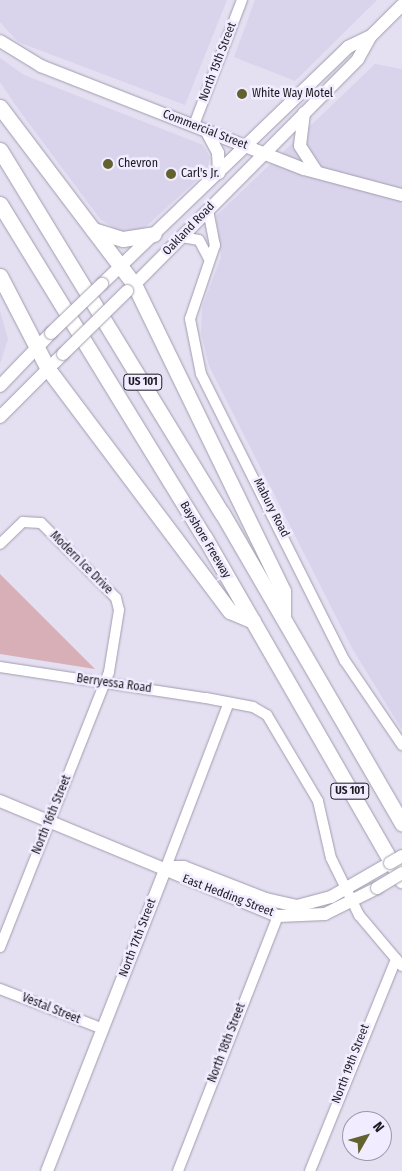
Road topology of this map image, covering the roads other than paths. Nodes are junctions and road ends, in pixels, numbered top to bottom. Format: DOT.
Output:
graph roads {
  1 [pos="242,0"];
  2 [pos="402,5"];
  3 [pos="371,36"];
  4 [pos="0,41"];
  5 [pos="0,107"];
  6 [pos="305,112"];
  7 [pos="194,125"];
  8 [pos="206,130"];
  9 [pos="246,146"];
  10 [pos="0,150"];
  11 [pos="265,153"];
  12 [pos="317,172"];
  13 [pos="219,173"];
  14 [pos="402,195"];
  15 [pos="0,204"];
  16 [pos="208,210"];
  17 [pos="93,230"];
  18 [pos="154,234"];
  19 [pos="182,237"];
  20 [pos="209,259"];
  21 [pos="117,269"];
  22 [pos="0,276"];
  23 [pos="131,288"];
  24 [pos="36,349"];
  25 [pos="48,369"];
  26 [pos="0,386"];
  27 [pos="0,417"];
  28 [pos="0,544"];
  29 [pos="283,616"];
  30 [pos="253,621"];
  31 [pos="0,666"];
  32 [pos="105,683"];
  33 [pos="228,705"];
  34 [pos="402,743"];
  35 [pos="0,801"];
  36 [pos="50,821"];
  37 [pos="402,824"];
  38 [pos="402,856"];
  39 [pos="166,867"];
  40 [pos="402,873"];
  41 [pos="402,880"];
  42 [pos="346,888"];
  43 [pos="353,902"];
  44 [pos="278,916"];
  45 [pos="0,947"];
  46 [pos="399,963"];
  47 [pos="0,989"];
  48 [pos="102,1029"];
  49 [pos="47,1171"];
  50 [pos="178,1171"];
  51 [pos="310,1171"];
  1 -- 7 [label="street, North 15th Street"];
  2 -- 3 [label="main road, Oakland Road"];
  3 -- 6 [label="main road, Oakland Road"];
  3 -- 9 [label="main road, Oakland Road"];
  4 -- 7 [label="main road, Commercial Street"];
  5 -- 17 [label="highway"];
  6 -- 11 [label="main road, Oakland Road"];
  6 -- 12 [label="main road"];
  7 -- 8 [label="main road, Commercial Street"];
  8 -- 9 [label="main road, Commercial Street"];
  8 -- 13 [label="main road"];
  9 -- 11 [label="main road, Commercial Street"];
  9 -- 13 [label="main road, Oakland Road"];
  10 -- 29 [label="highway, US 101"];
  11 -- 12 [label="main road, Commercial Street"];
  11 -- 16 [label="main road, Oakland Road"];
  12 -- 14 [label="main road, Commercial Street"];
  13 -- 18 [label="main road, Oakland Road"];
  15 -- 30 [label="highway, Bayshore Freeway / US 101"];
  16 -- 19 [label="main road, Oakland Road"];
  16 -- 20 [label="street, Mabury Road"];
  17 -- 18 [label="highway"];
  17 -- 21 [label="highway"];
  18 -- 21 [label="main road, Oakland Road"];
  19 -- 20 [label="street"];
  19 -- 23 [label="main road, Oakland Road"];
  20 -- 34 [label="street, Mabury Road"];
  21 -- 23 [label="highway"];
  21 -- 24 [label="main road, Oakland Road, bridge"];
  22 -- 24 [label="highway"];
  23 -- 25 [label="main road, Oakland Road, bridge"];
  23 -- 29 [label="highway"];
  24 -- 25 [label="highway"];
  24 -- 26 [label="main road, Oakland Road"];
  25 -- 27 [label="main road, Oakland Road"];
  25 -- 30 [label="highway"];
  28 -- 32 [label="street, Modern Ice Drive"];
  29 -- 37 [label="highway, US 101"];
  30 -- 41 [label="highway, Bayshore Freeway / US 101"];
  31 -- 32 [label="street, Berryessa Road"];
  32 -- 33 [label="street, Berryessa Road"];
  32 -- 36 [label="street, North 16th Street"];
  33 -- 39 [label="street, North 17th Street"];
  33 -- 42 [label="street, Berryessa Road"];
  35 -- 36 [label="main road, East Hedding Street"];
  36 -- 39 [label="main road, East Hedding Street"];
  36 -- 45 [label="street, North 16th Street"];
  38 -- 42 [label="main road, East Hedding Street, bridge"];
  39 -- 42 [label="main road, East Hedding Street"];
  39 -- 44 [label="main road, East Hedding Street"];
  39 -- 48 [label="main road, North 17th Street"];
  40 -- 43 [label="main road, East Hedding Street, bridge"];
  42 -- 43 [label="street, Berryessa Road"];
  43 -- 44 [label="main road, East Hedding Street"];
  43 -- 46 [label="street, Berryessa Road"];
  44 -- 50 [label="street, North 18th Street"];
  46 -- 51 [label="street, North 19th Street"];
  47 -- 48 [label="street, Vestal Street"];
  48 -- 49 [label="main road, North 17th Street"];
}
